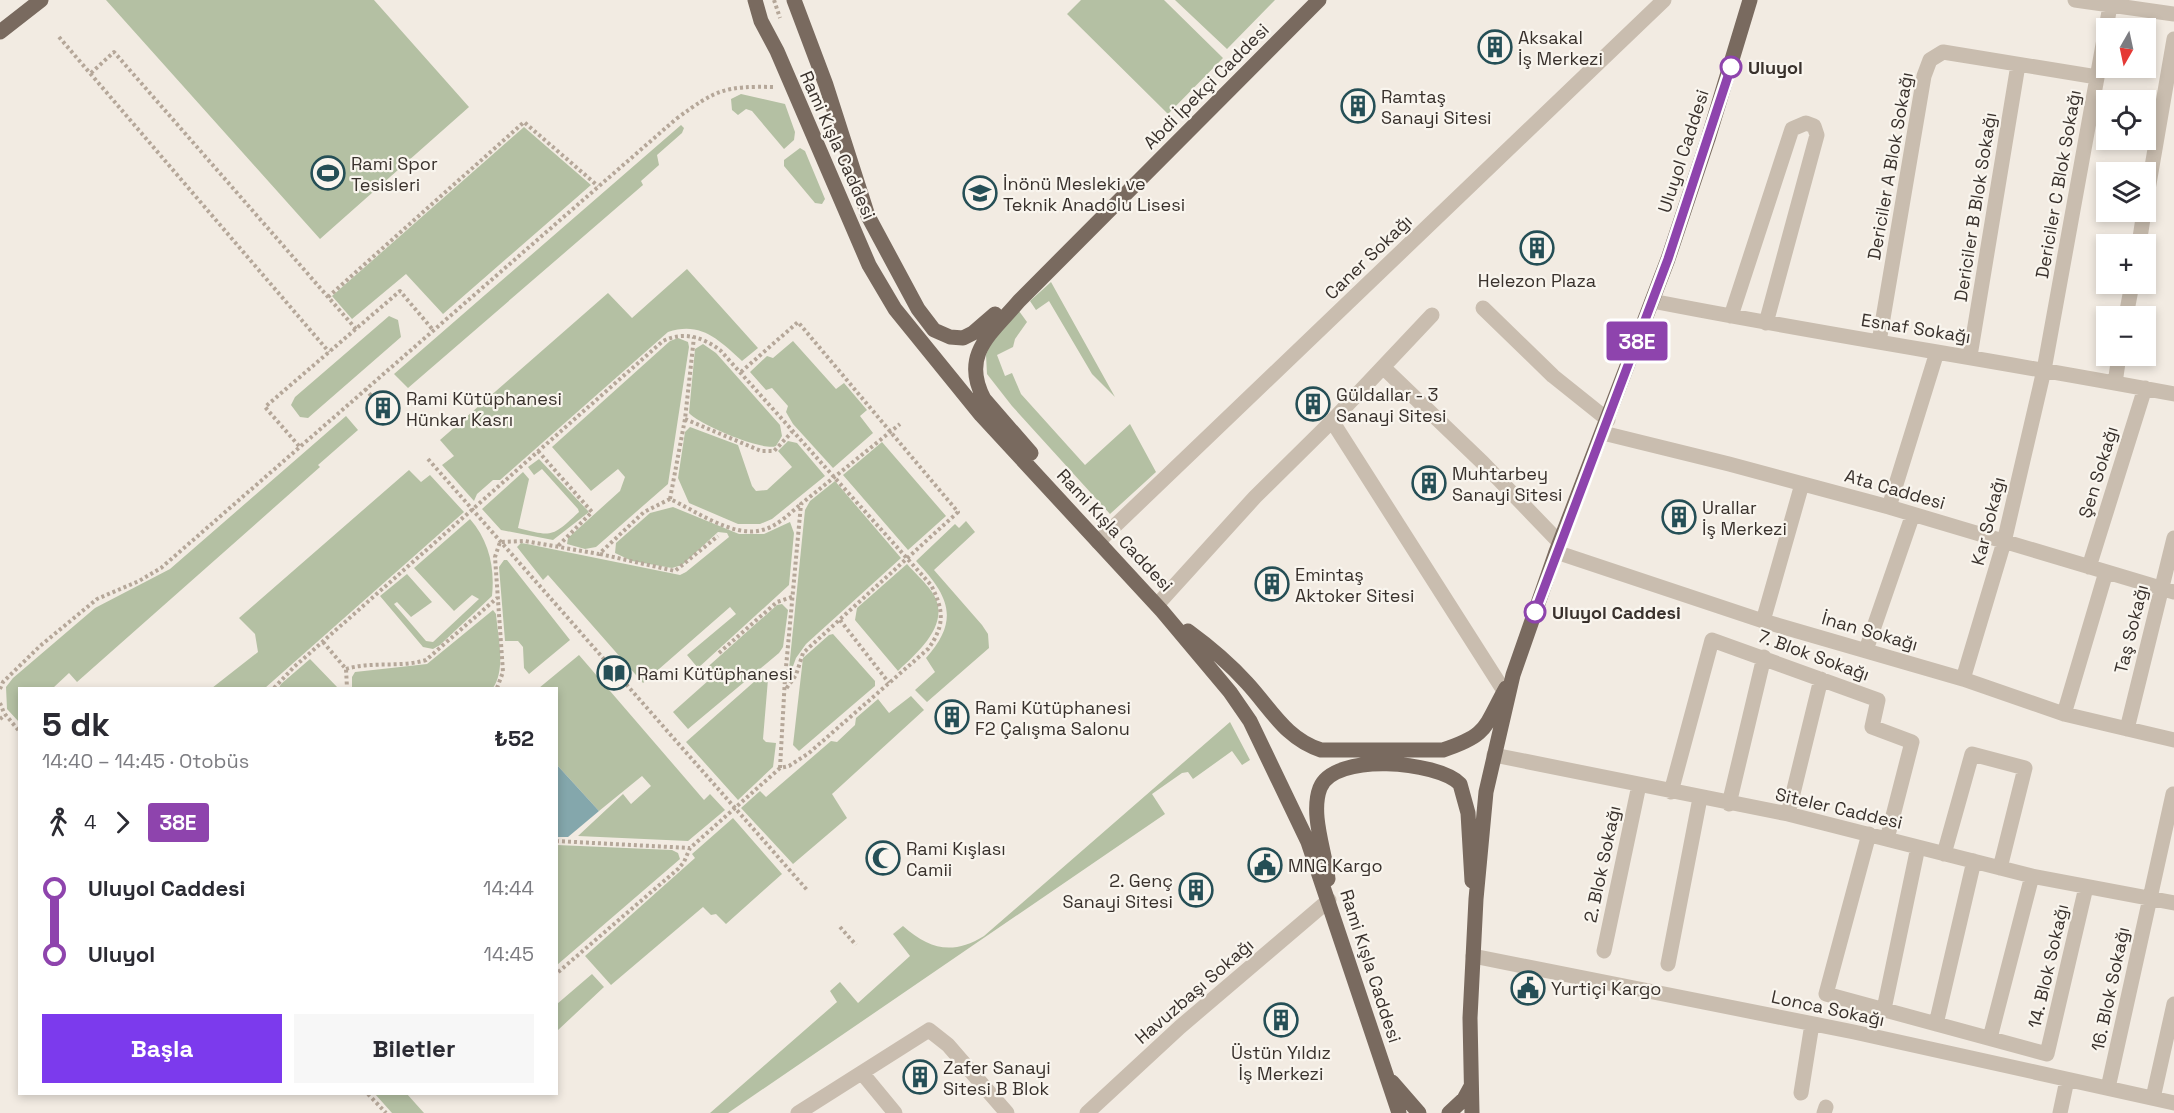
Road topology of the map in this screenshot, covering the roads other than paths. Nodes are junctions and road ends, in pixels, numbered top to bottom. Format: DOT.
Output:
graph roads {
  1 [pos="41,0"];
  2 [pos="755,0"];
  3 [pos="794,0"];
  4 [pos="1319,0"];
  5 [pos="1664,0"];
  6 [pos="1750,0"];
  7 [pos="2075,0"];
  8 [pos="2110,6"];
  9 [pos="2160,6"];
  10 [pos="2174,14"];
  11 [pos="2108,18"];
  12 [pos="18,19"];
  13 [pos="0,31"];
  14 [pos="2174,39"];
  15 [pos="0,41"];
  16 [pos="2018,65"];
  17 [pos="2096,77"];
  18 [pos="2097,78"];
  19 [pos="2153,162"];
  20 [pos="1019,301"];
  21 [pos="1652,301"];
  22 [pos="1483,308"];
  23 [pos="1432,315"];
  24 [pos="1731,316"];
  25 [pos="1766,323"];
  26 [pos="1879,342"];
  27 [pos="1937,352"];
  28 [pos="1970,356"];
  29 [pos="2118,366"];
  30 [pos="1384,368"];
  31 [pos="2044,370"];
  32 [pos="2115,383"];
  33 [pos="2145,388"];
  34 [pos="2174,394"];
  35 [pos="1332,421"];
  36 [pos="1605,427"];
  37 [pos="1802,484"];
  38 [pos="1065,502"];
  39 [pos="1888,507"];
  40 [pos="1913,514"];
  41 [pos="2174,538"];
  42 [pos="1098,542"];
  43 [pos="2004,542"];
  44 [pos="1558,548"];
  45 [pos="2089,567"];
  46 [pos="2106,572"];
  47 [pos="2168,590"];
  48 [pos="1160,608"];
  49 [pos="1763,621"];
  50 [pos="1866,650"];
  51 [pos="1764,657"];
  52 [pos="1514,675"];
  53 [pos="1821,679"];
  54 [pos="1963,680"];
  55 [pos="1504,691"];
  56 [pos="2064,714"];
  57 [pos="2127,729"];
  58 [pos="2174,740"];
  59 [pos="1494,755"];
  60 [pos="1639,785"];
  61 [pos="1671,792"];
  62 [pos="2173,794"];
  63 [pos="1700,798"];
  64 [pos="1729,804"];
  65 [pos="1788,814"];
  66 [pos="1869,834"];
  67 [pos="1887,839"];
  68 [pos="1918,847"];
  69 [pos="1944,854"];
  70 [pos="1974,861"];
  71 [pos="2000,868"];
  72 [pos="2032,876"];
  73 [pos="2086,887"];
  74 [pos="2150,898"];
  75 [pos="1476,899"];
  76 [pos="1329,900"];
  77 [pos="2174,903"];
  78 [pos="1604,951"];
  79 [pos="1473,956"];
  80 [pos="1668,963"];
  81 [pos="2174,1004"];
  82 [pos="1884,1010"];
  83 [pos="1812,1024"];
  84 [pos="1936,1024"];
  85 [pos="1990,1038"];
  86 [pos="862,1073"];
  87 [pos="1386,1075"];
  88 [pos="2067,1080"];
  89 [pos="1470,1088"];
  90 [pos="2108,1088"];
  91 [pos="1801,1093"];
  92 [pos="2153,1098"];
  93 [pos="2174,1103"];
  94 [pos="1397,1112"];
  95 [pos="798,1113"];
  96 [pos="895,1113"];
  97 [pos="1007,1113"];
  98 [pos="1087,1113"];
  99 [pos="1419,1113"];
  100 [pos="1449,1113"];
  101 [pos="1472,1113"];
  102 [pos="2060,1113"];
  1 -- 12 [label="main road"];
  2 -- 38 [label="main road, Rami Kışla Caddesi"];
  3 -- 20 [label="main road, Rami Kışla Caddesi"];
  4 -- 20 [label="main road, Abdi İpekçi Caddesi"];
  5 -- 42 [label="street, Caner Sokağı"];
  6 -- 21 [label="main road, Uluyol Caddesi"];
  7 -- 8 [label="street"];
  8 -- 9 [label="street"];
  8 -- 11 [label="street, Dericiler C Blok Sokağı"];
  9 -- 10 [label="street"];
  12 -- 13 [label="main road"];
  12 -- 15 [label="street"];
  14 -- 19 [label="street"];
  16 -- 17 [label="street, Dericiler A Blok Sokağı"];
  16 -- 26 [label="street, Dericiler A Blok Sokağı"];
  16 -- 28 [label="street, Dericiler B Blok Sokağı"];
  18 -- 31 [label="street, Dericiler C Blok Sokağı"];
  20 -- 38 [label="main road"];
  21 -- 24 [label="street, Esnaf Sokağı"];
  21 -- 36 [label="main road, Uluyol Caddesi"];
  22 -- 36 [label="street"];
  23 -- 30 [label="street"];
  24 -- 25 [label="street, Esnaf Sokağı"];
  24 -- 25 [label="street"];
  25 -- 26 [label="street, Esnaf Sokağı"];
  26 -- 27 [label="street, Esnaf Sokağı"];
  27 -- 28 [label="street, Esnaf Sokağı"];
  27 -- 39 [label="street"];
  28 -- 31 [label="street, Esnaf Sokağı"];
  29 -- 32 [label="street"];
  30 -- 35 [label="street"];
  30 -- 44 [label="street"];
  31 -- 32 [label="street, Esnaf Sokağı"];
  31 -- 43 [label="street, Kar Sokağı"];
  32 -- 33 [label="street, Esnaf Sokağı"];
  33 -- 34 [label="street, Esnaf Sokağı"];
  33 -- 45 [label="street, Şen Sokağı"];
  35 -- 48 [label="street"];
  35 -- 55 [label="street"];
  36 -- 37 [label="street, Ata Caddesi"];
  36 -- 44 [label="main road, Uluyol Caddesi"];
  37 -- 39 [label="street, Ata Caddesi"];
  37 -- 49 [label="street"];
  38 -- 42 [label="main road, Rami Kışla Caddesi"];
  39 -- 40 [label="street, Ata Caddesi"];
  40 -- 43 [label="street, Ata Caddesi"];
  40 -- 50 [label="street"];
  41 -- 47 [label="street, Taş Sokağı"];
  42 -- 48 [label="main road, Rami Kışla Caddesi"];
  43 -- 45 [label="street, Ata Caddesi"];
  43 -- 54 [label="street, Kar Sokağı"];
  44 -- 49 [label="street, İnan Sokağı"];
  44 -- 52 [label="main road, Uluyol Caddesi"];
  45 -- 46 [label="street, Ata Caddesi"];
  46 -- 47 [label="street, Ata Caddesi"];
  46 -- 56 [label="street"];
  47 -- 57 [label="street, Taş Sokağı"];
  48 -- 55 [label="main road"];
  48 -- 76 [label="main road, Rami Kışla Caddesi"];
  49 -- 50 [label="street, İnan Sokağı"];
  50 -- 54 [label="street, İnan Sokağı"];
  51 -- 53 [label="street, 7. Blok Sokağı"];
  51 -- 61 [label="street, 7. Blok Sokağı"];
  51 -- 64 [label="street"];
  52 -- 55 [label="main road"];
  52 -- 59 [label="main road, Uluyol Caddesi"];
  53 -- 65 [label="street"];
  53 -- 67 [label="street, 7. Blok Sokağı"];
  54 -- 56 [label="street, İnan Sokağı"];
  56 -- 57 [label="street, İnan Sokağı"];
  57 -- 58 [label="street, İnan Sokağı"];
  59 -- 60 [label="street, Siteler Caddesi"];
  59 -- 75 [label="main road, Uluyol Caddesi"];
  60 -- 61 [label="street, Siteler Caddesi"];
  60 -- 78 [label="street, 2. Blok Sokağı"];
  61 -- 63 [label="street, Siteler Caddesi"];
  62 -- 74 [label="street, 16. Blok Sokağı"];
  63 -- 64 [label="street, Siteler Caddesi"];
  63 -- 80 [label="street"];
  64 -- 65 [label="street, Siteler Caddesi"];
  65 -- 66 [label="street, Siteler Caddesi"];
  66 -- 67 [label="street, Siteler Caddesi"];
  66 -- 82 [label="street"];
  67 -- 68 [label="street, Siteler Caddesi"];
  68 -- 69 [label="street, Siteler Caddesi"];
  68 -- 82 [label="street"];
  69 -- 70 [label="street, Siteler Caddesi"];
  69 -- 71 [label="street"];
  70 -- 71 [label="street, Siteler Caddesi"];
  70 -- 84 [label="street"];
  71 -- 72 [label="street, Siteler Caddesi"];
  72 -- 73 [label="street, Siteler Caddesi"];
  72 -- 85 [label="street"];
  73 -- 74 [label="street, Siteler Caddesi"];
  73 -- 85 [label="street, 14. Blok Sokağı"];
  74 -- 77 [label="street, Siteler Caddesi"];
  74 -- 90 [label="street, 16. Blok Sokağı"];
  75 -- 76 [label="main road"];
  75 -- 79 [label="main road, Uluyol Caddesi"];
  76 -- 87 [label="main road, Rami Kışla Caddesi"];
  76 -- 98 [label="street, Havuzbaşı Sokağı"];
  79 -- 83 [label="street, Lonca Sokağı"];
  79 -- 89 [label="main road, Uluyol Caddesi"];
  81 -- 92 [label="street"];
  82 -- 84 [label="street"];
  83 -- 88 [label="street, Lonca Sokağı"];
  83 -- 91 [label="street"];
  84 -- 85 [label="street"];
  86 -- 95 [label="street"];
  86 -- 96 [label="street"];
  86 -- 97 [label="street"];
  87 -- 94 [label="main road, Rami Kışla Caddesi"];
  87 -- 99 [label="main road"];
  88 -- 90 [label="street, Lonca Sokağı"];
  88 -- 102 [label="street"];
  89 -- 100 [label="main road"];
  89 -- 101 [label="main road, Uluyol Caddesi"];
  90 -- 92 [label="street, Lonca Sokağı"];
  92 -- 93 [label="street, Lonca Sokağı"];
}
